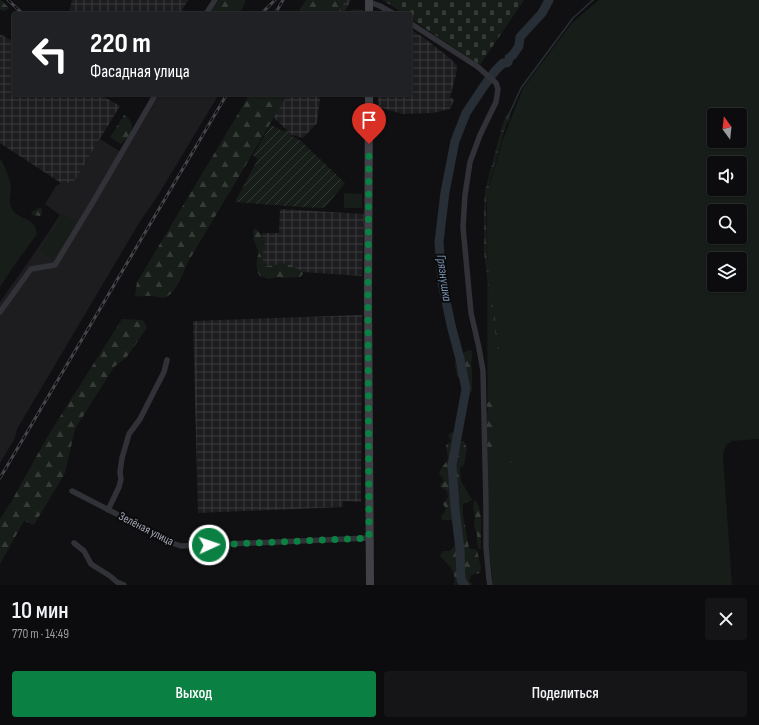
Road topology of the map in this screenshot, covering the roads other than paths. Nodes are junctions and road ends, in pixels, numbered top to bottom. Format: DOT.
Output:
graph roads {
  1 [pos="216,0"];
  2 [pos="369,1"];
  3 [pos="207,12"];
  4 [pos="369,12"];
  5 [pos="390,12"];
  6 [pos="412,24"];
  7 [pos="155,96"];
  8 [pos="369,96"];
  9 [pos="0,312"];
  10 [pos="167,360"];
  11 [pos="72,491"];
  12 [pos="108,510"];
  13 [pos="369,538"];
  14 [pos="74,543"];
  15 [pos="124,585"];
  16 [pos="370,585"];
  17 [pos="490,585"];
  1 -- 3 [label="street"];
  2 -- 4 [label="main road"];
  2 -- 5 [label="street"];
  6 -- 17 [label="street"];
  7 -- 9 [label="street"];
  8 -- 13 [label="main road"];
  10 -- 12 [label="street"];
  11 -- 12 [label="street, Зелёная улица"];
  12 -- 13 [label="street, Зелёная улица"];
  13 -- 16 [label="main road"];
  14 -- 15 [label="street"];
}
